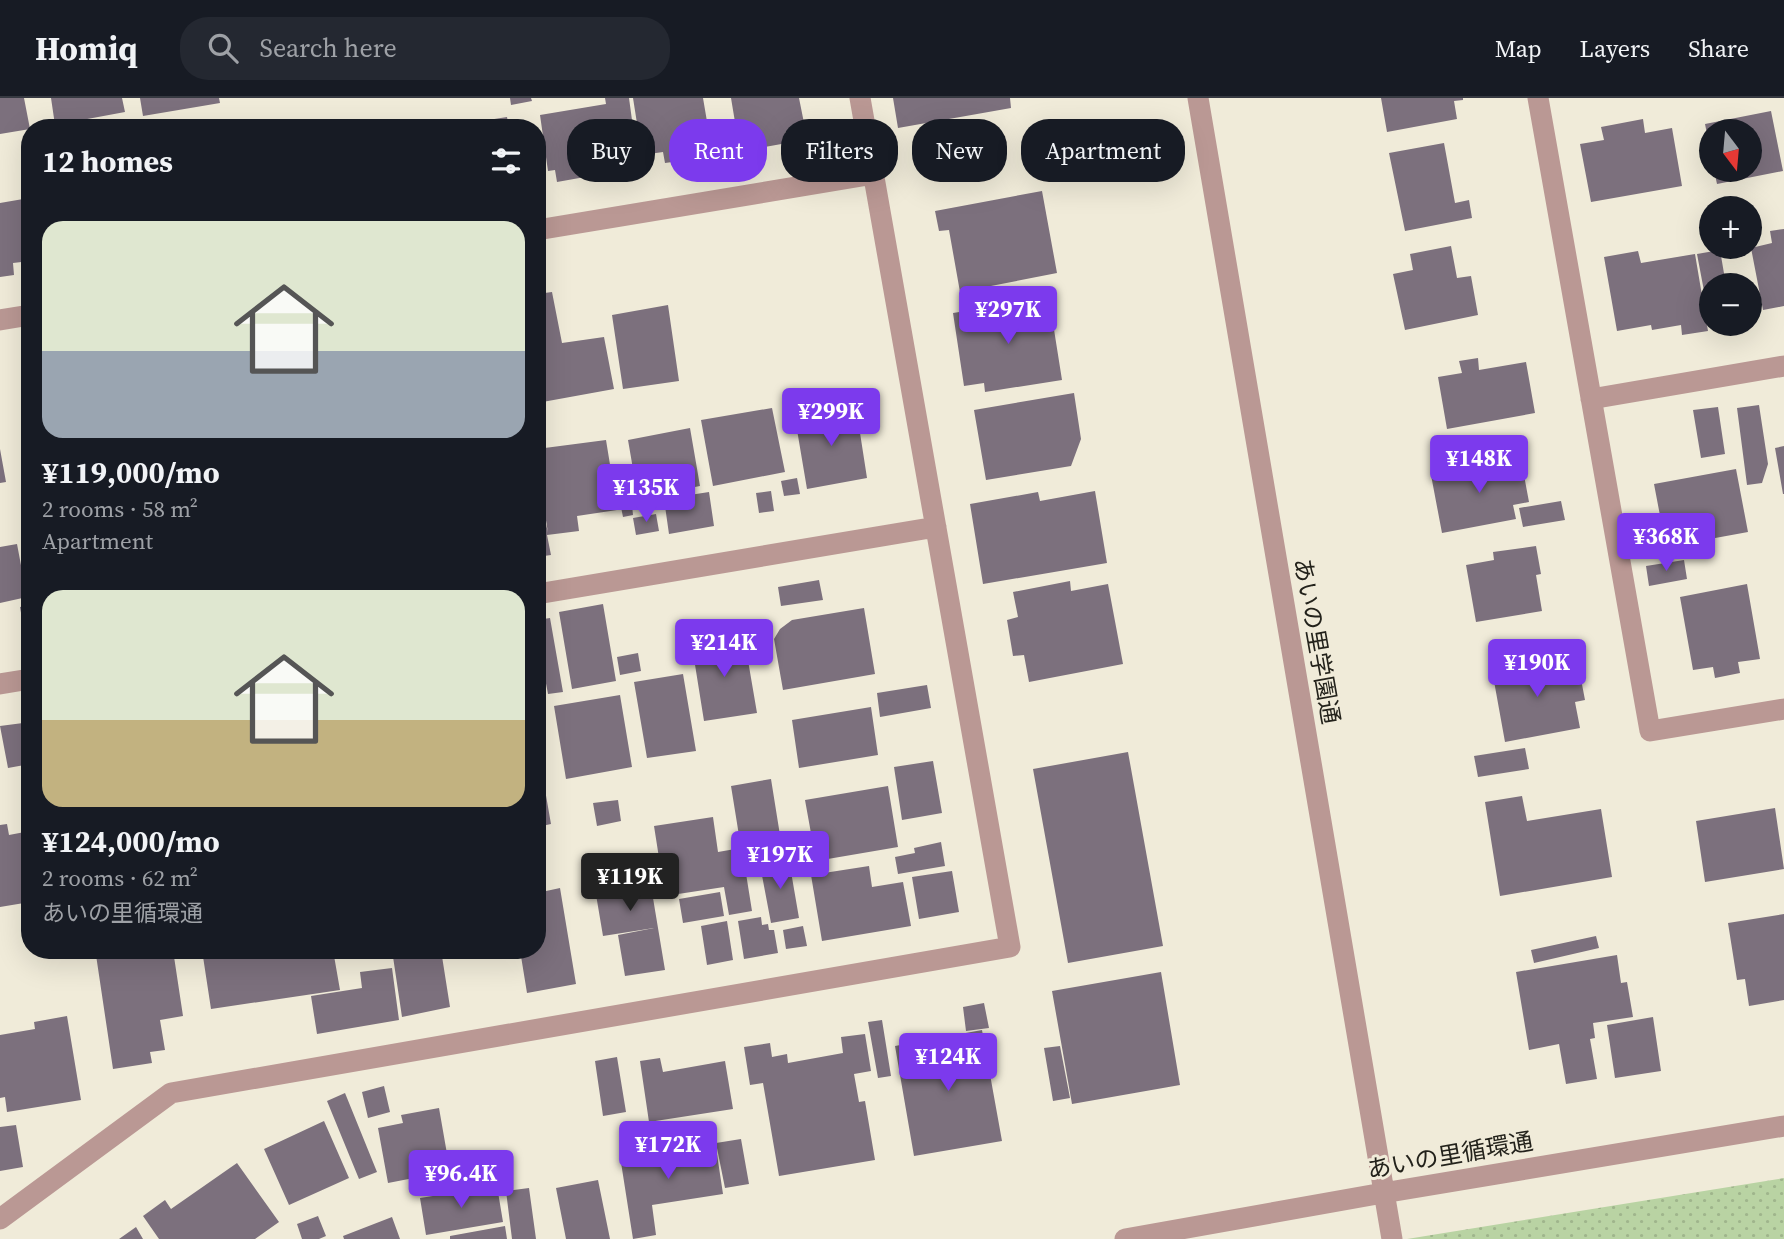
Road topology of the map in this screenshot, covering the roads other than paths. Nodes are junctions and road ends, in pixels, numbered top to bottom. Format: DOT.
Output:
graph roads {
  1 [pos="860,98"];
  2 [pos="1198,98"];
  3 [pos="1538,98"];
  4 [pos="864,119"];
  5 [pos="826,182"];
  6 [pos="875,182"];
  7 [pos="546,229"];
  8 [pos="21,316"];
  9 [pos="0,320"];
  10 [pos="1784,366"];
  11 [pos="1591,399"];
  12 [pos="936,527"];
  13 [pos="546,592"];
  14 [pos="21,680"];
  15 [pos="0,684"];
  16 [pos="1784,709"];
  17 [pos="1784,1126"];
  18 [pos="1383,1193"];
  19 [pos="0,1219"];
  20 [pos="1125,1239"];
  21 [pos="1392,1239"];
  1 -- 4 [label="street"];
  2 -- 18 [label="street, あいの里学園通"];
  3 -- 11 [label="street"];
  5 -- 7 [label="street"];
  6 -- 12 [label="street"];
  8 -- 9 [label="street"];
  10 -- 11 [label="street"];
  11 -- 16 [label="street"];
  12 -- 13 [label="street"];
  12 -- 19 [label="street"];
  14 -- 15 [label="street"];
  17 -- 18 [label="street, あいの里循環通"];
  18 -- 20 [label="street, あいの里循環通"];
  18 -- 21 [label="street, あいの里学園通"];
}
